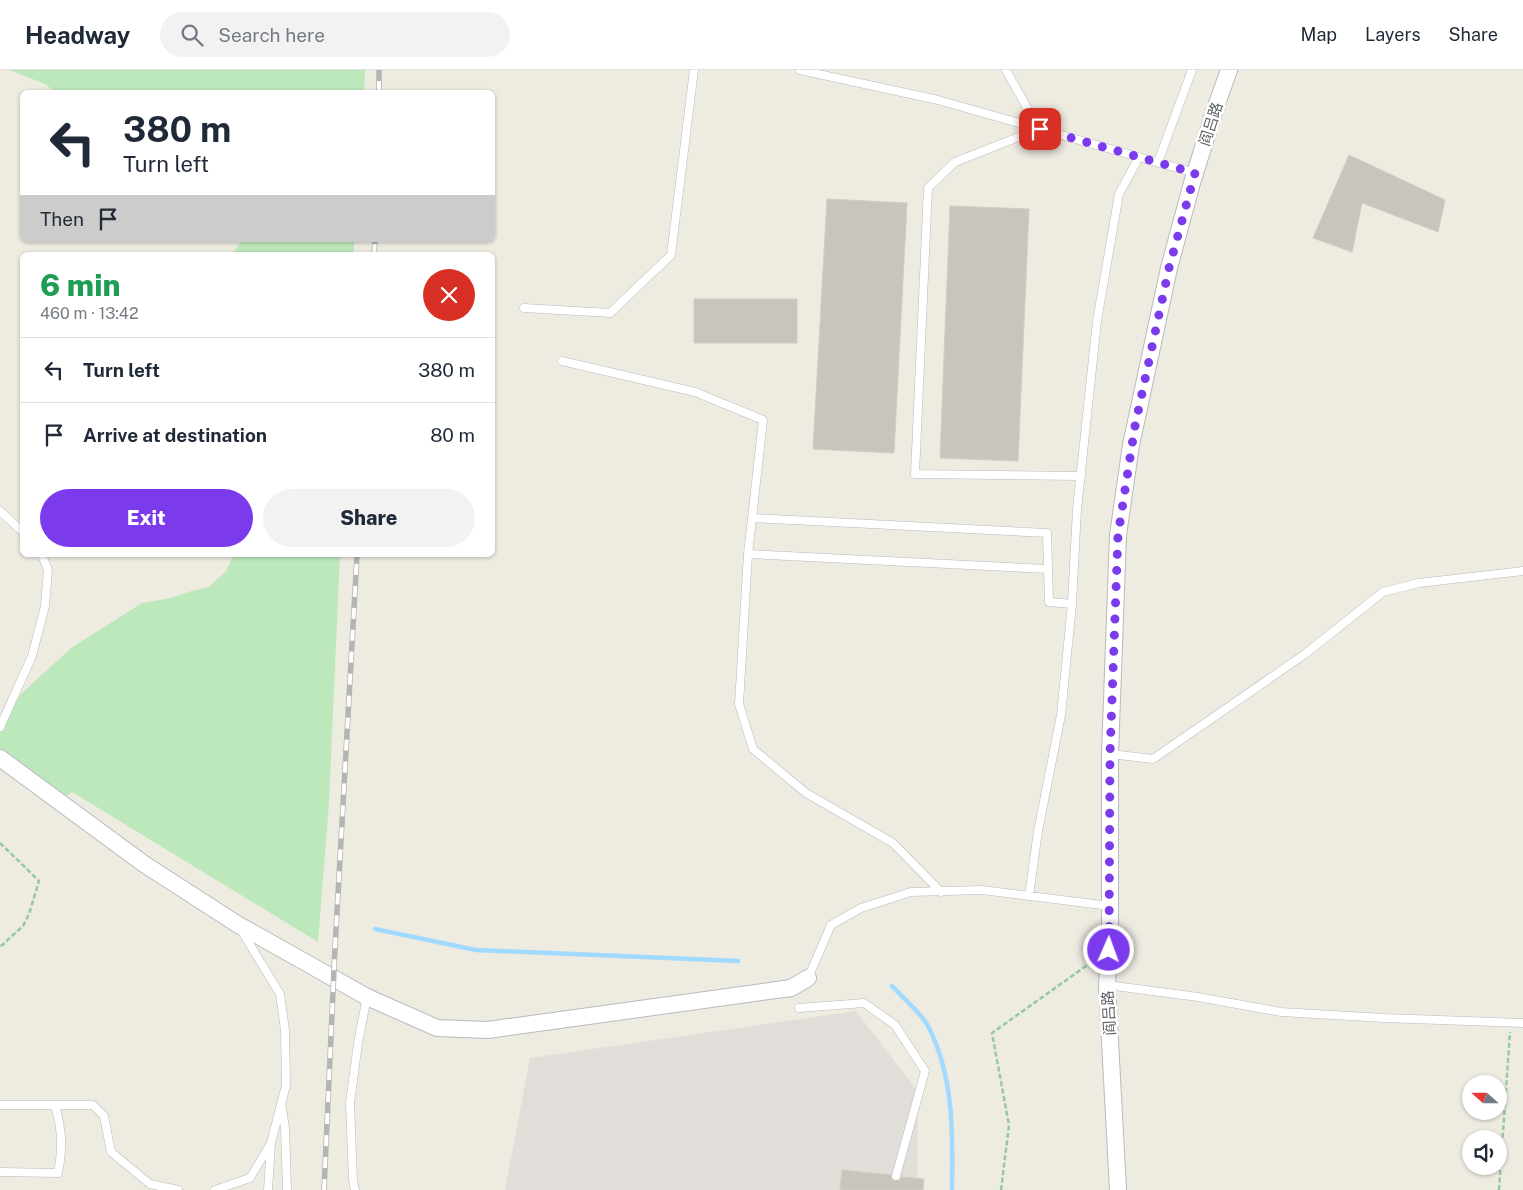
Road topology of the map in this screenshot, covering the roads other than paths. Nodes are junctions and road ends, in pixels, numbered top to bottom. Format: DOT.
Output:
graph roads {
  1 [pos="694,70"];
  2 [pos="800,70"];
  3 [pos="1007,70"];
  4 [pos="1192,70"];
  5 [pos="1229,70"];
  6 [pos="1040,129"];
  7 [pos="1139,157"];
  8 [pos="1158,162"];
  9 [pos="1195,173"];
  10 [pos="524,308"];
  11 [pos="562,361"];
  12 [pos="1081,476"];
  13 [pos="0,511"];
  14 [pos="752,518"];
  15 [pos="20,529"];
  16 [pos="748,554"];
  17 [pos="43,557"];
  18 [pos="1048,569"];
  19 [pos="1523,570"];
  20 [pos="1072,604"];
  21 [pos="0,727"];
  22 [pos="1110,754"];
  23 [pos="0,758"];
  24 [pos="940,892"];
  25 [pos="1029,896"];
  26 [pos="1110,906"];
  27 [pos="237,924"];
  28 [pos="808,978"];
  29 [pos="1108,985"];
  30 [pos="367,996"];
  31 [pos="799,1008"];
  32 [pos="1523,1023"];
  33 [pos="281,1103"];
  34 [pos="0,1105"];
  35 [pos="55,1105"];
  36 [pos="271,1143"];
  37 [pos="0,1172"];
  38 [pos="896,1176"];
  39 [pos="178,1190"];
  40 [pos="215,1190"];
  41 [pos="268,1190"];
  42 [pos="287,1190"];
  43 [pos="355,1190"];
  44 [pos="1118,1190"];
  1 -- 10 [label="lane"];
  2 -- 6 [label="lane"];
  3 -- 6 [label="lane"];
  4 -- 8 [label="lane"];
  5 -- 9 [label="street, 阎吕路"];
  6 -- 7 [label="lane"];
  6 -- 12 [label="lane"];
  7 -- 8 [label="lane"];
  7 -- 12 [label="lane"];
  8 -- 9 [label="lane"];
  9 -- 22 [label="street, 阎吕路"];
  11 -- 14 [label="lane"];
  12 -- 20 [label="lane"];
  13 -- 15 [label="lane"];
  14 -- 16 [label="lane"];
  14 -- 18 [label="lane"];
  16 -- 18 [label="lane"];
  16 -- 24 [label="lane"];
  17 -- 21 [label="lane"];
  18 -- 20 [label="lane"];
  19 -- 22 [label="lane"];
  20 -- 25 [label="lane"];
  22 -- 26 [label="street, 阎吕路"];
  23 -- 27 [label="street"];
  24 -- 25 [label="lane"];
  24 -- 28 [label="lane"];
  25 -- 26 [label="lane"];
  26 -- 29 [label="street, 阎吕路"];
  27 -- 30 [label="street"];
  27 -- 33 [label="lane"];
  28 -- 30 [label="street"];
  29 -- 32 [label="lane"];
  29 -- 44 [label="street, 阎吕路"];
  30 -- 43 [label="lane"];
  31 -- 38 [label="lane"];
  33 -- 36 [label="lane"];
  33 -- 42 [label="lane"];
  34 -- 35 [label="lane"];
  35 -- 37 [label="lane"];
  35 -- 39 [label="lane"];
  36 -- 40 [label="lane"];
  36 -- 41 [label="lane"];
}
